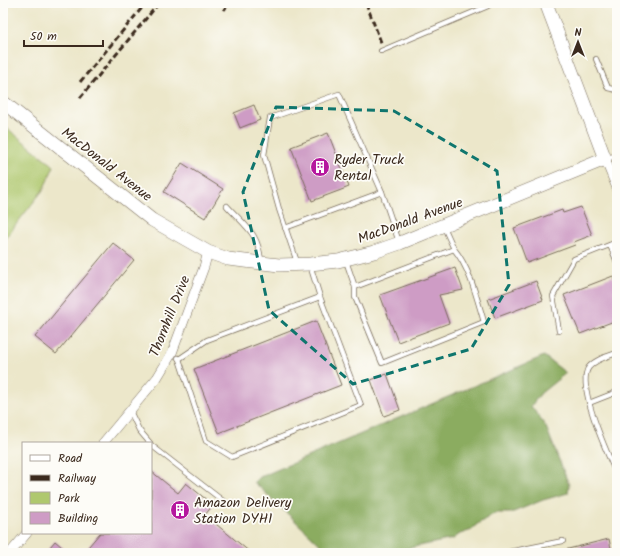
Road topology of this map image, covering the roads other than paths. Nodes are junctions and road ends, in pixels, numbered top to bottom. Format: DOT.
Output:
graph roads {
  1 [pos="491,3"];
  2 [pos="546,3"];
  3 [pos="381,51"];
  4 [pos="596,59"];
  5 [pos="617,90"];
  6 [pos="3,102"];
  7 [pos="611,157"];
  8 [pos="617,188"];
  9 [pos="382,192"];
  10 [pos="227,206"];
  11 [pos="444,225"];
  12 [pos="285,228"];
  13 [pos="617,242"];
  14 [pos="400,243"];
  15 [pos="610,245"];
  16 [pos="454,249"];
  17 [pos="208,252"];
  18 [pos="345,259"];
  19 [pos="617,262"];
  20 [pos="262,263"];
  21 [pos="304,264"];
  22 [pos="355,287"];
  23 [pos="320,297"];
  24 [pos="559,331"];
  25 [pos="617,353"];
  26 [pos="175,356"];
  27 [pos="617,392"];
  28 [pos="589,403"];
  29 [pos="130,411"];
  30 [pos="104,442"];
  31 [pos="148,442"];
  32 [pos="152,446"];
  33 [pos="617,475"];
  34 [pos="227,504"];
  35 [pos="25,534"];
  36 [pos="563,541"];
  37 [pos="10,553"];
  38 [pos="504,553"];
  1 -- 3 [label="lane"];
  2 -- 7 [label="street"];
  4 -- 5 [label="lane"];
  6 -- 17 [label="street, MacDonald Avenue"];
  7 -- 8 [label="street"];
  7 -- 11 [label="street, MacDonald Avenue"];
  9 -- 12 [label="lane"];
  9 -- 12 [label="lane"];
  9 -- 14 [label="lane"];
  10 -- 20 [label="lane"];
  11 -- 14 [label="street, MacDonald Avenue"];
  11 -- 16 [label="lane"];
  12 -- 21 [label="lane"];
  13 -- 15 [label="lane"];
  14 -- 18 [label="street, MacDonald Avenue"];
  15 -- 19 [label="lane"];
  15 -- 24 [label="lane"];
  16 -- 22 [label="lane"];
  16 -- 22 [label="lane"];
  17 -- 20 [label="street, MacDonald Avenue"];
  17 -- 26 [label="street, Thornhill Drive"];
  18 -- 21 [label="street, MacDonald Avenue"];
  18 -- 22 [label="lane"];
  20 -- 21 [label="street, MacDonald Avenue"];
  21 -- 23 [label="lane"];
  23 -- 26 [label="lane"];
  23 -- 26 [label="lane"];
  25 -- 28 [label="lane"];
  26 -- 29 [label="street, Thornhill Drive"];
  27 -- 28 [label="lane"];
  28 -- 33 [label="lane"];
  29 -- 30 [label="street, Thornhill Drive"];
  29 -- 31 [label="lane"];
  32 -- 34 [label="lane"];
  35 -- 37 [label="street"];
  36 -- 38 [label="lane"];
}
